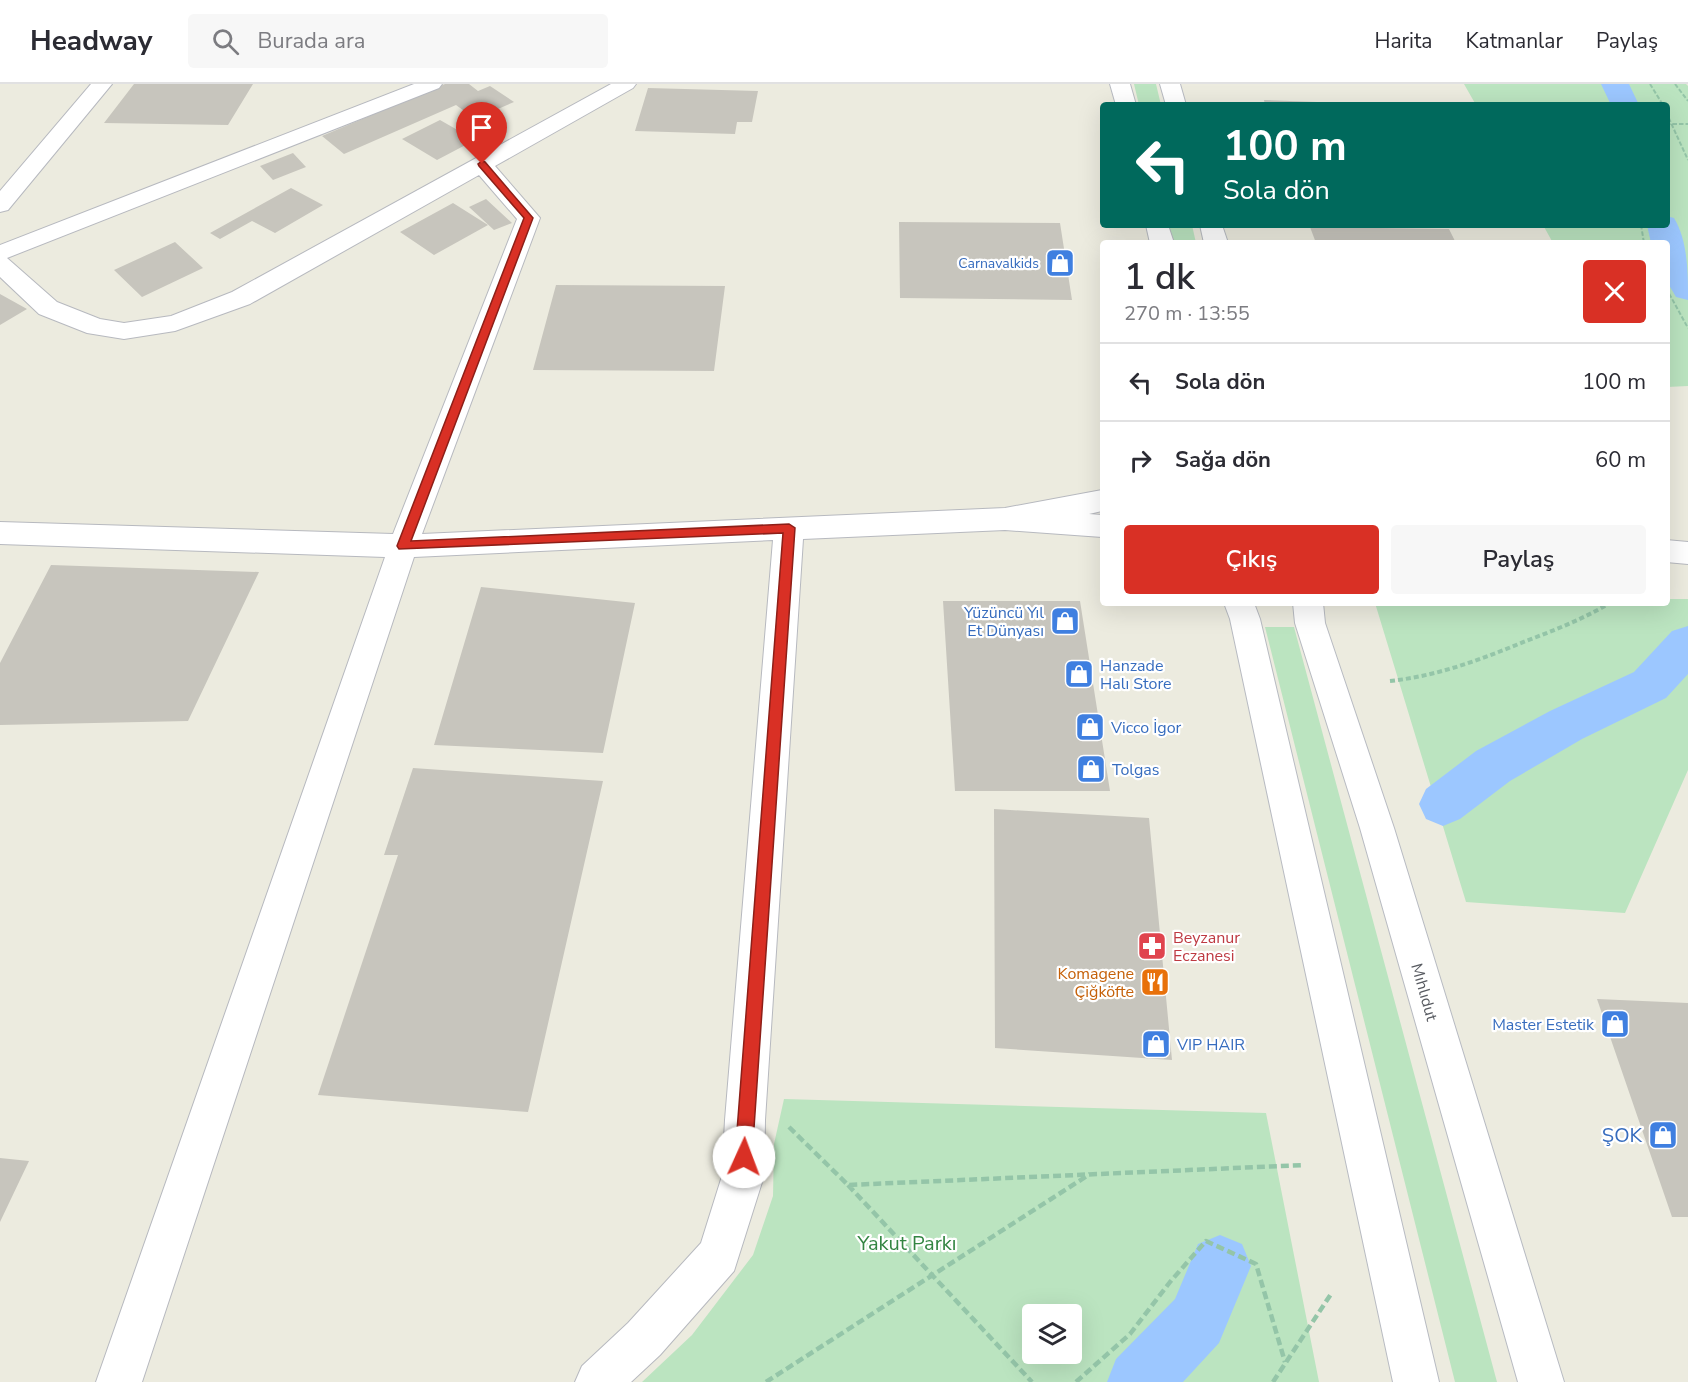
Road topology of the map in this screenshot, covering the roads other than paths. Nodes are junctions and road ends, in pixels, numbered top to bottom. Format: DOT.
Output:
graph roads {
  1 [pos="102,84"];
  2 [pos="432,84"];
  3 [pos="626,84"];
  4 [pos="1120,84"];
  5 [pos="1170,84"];
  6 [pos="1125,102"];
  7 [pos="1175,102"];
  8 [pos="482,164"];
  9 [pos="0,205"];
  10 [pos="0,253"];
  11 [pos="0,264"];
  12 [pos="1100,501"];
  13 [pos="1005,519"];
  14 [pos="1100,526"];
  15 [pos="789,528"];
  16 [pos="0,533"];
  17 [pos="403,546"];
  18 [pos="1670,551"];
  19 [pos="1688,553"];
  20 [pos="1240,606"];
  21 [pos="1308,606"];
  22 [pos="119,1382"];
  23 [pos="598,1382"];
  24 [pos="1416,1382"];
  25 [pos="1541,1382"];
  1 -- 9 [label="street"];
  2 -- 10 [label="street"];
  3 -- 8 [label="street"];
  4 -- 6 [label="street"];
  5 -- 7 [label="street"];
  8 -- 11 [label="street"];
  8 -- 17 [label="street"];
  12 -- 13 [label="street"];
  13 -- 14 [label="street"];
  13 -- 15 [label="street"];
  15 -- 17 [label="street"];
  15 -- 23 [label="street"];
  16 -- 17 [label="street"];
  17 -- 22 [label="street"];
  18 -- 19 [label="street"];
  20 -- 24 [label="street"];
  21 -- 25 [label="street, Mıhlıdut"];
}
